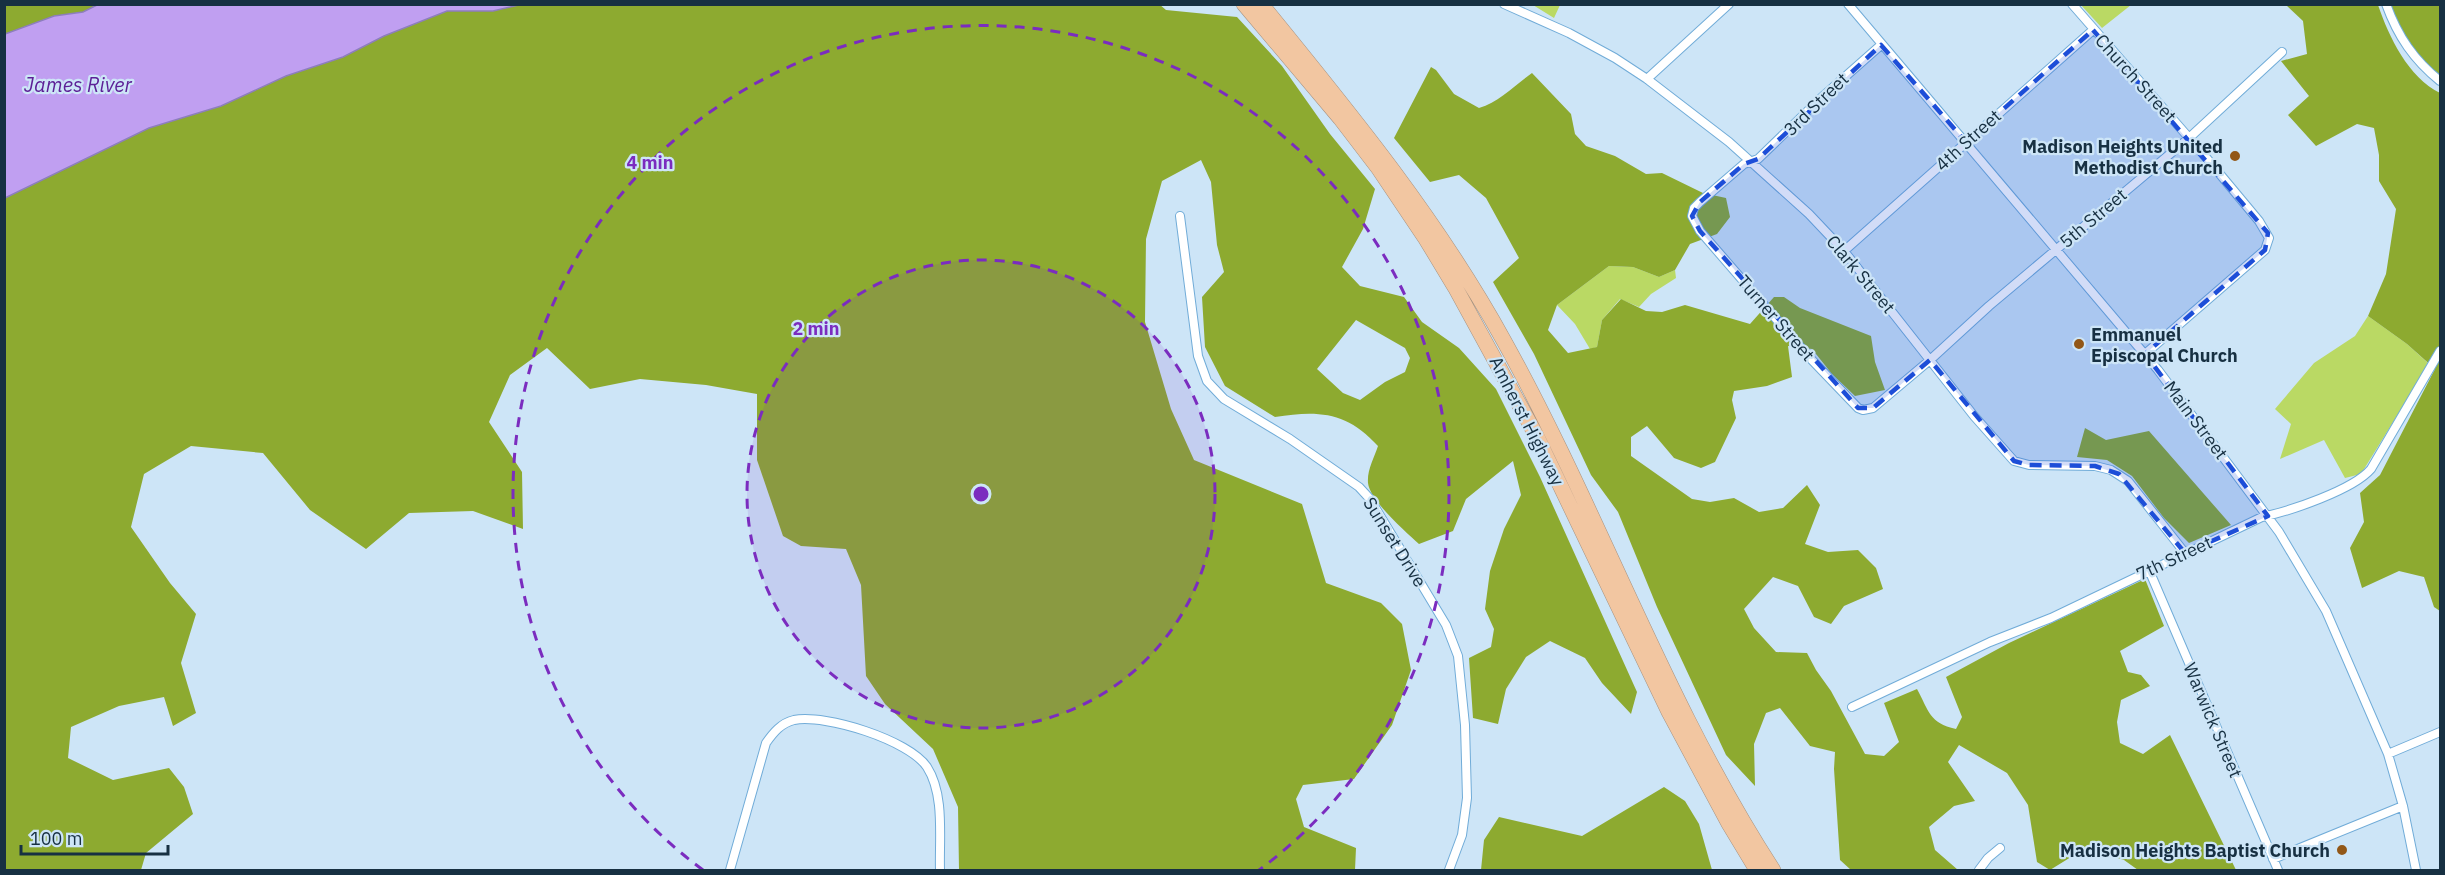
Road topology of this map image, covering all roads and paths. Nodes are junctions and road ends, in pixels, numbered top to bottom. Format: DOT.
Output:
graph roads {
  1 [pos="1244,4"];
  2 [pos="1261,4"];
  3 [pos="1504,4"];
  4 [pos="1729,4"];
  5 [pos="1848,4"];
  6 [pos="2072,4"];
  7 [pos="2386,4"];
  8 [pos="2093,30"];
  9 [pos="1881,45"];
  10 [pos="2282,52"];
  11 [pos="1647,79"];
  12 [pos="2440,81"];
  13 [pos="2189,138"];
  14 [pos="1966,142"];
  15 [pos="1749,161"];
  16 [pos="1180,216"];
  17 [pos="2057,249"];
  18 [pos="1844,251"];
  19 [pos="2440,351"];
  20 [pos="2145,354"];
  21 [pos="1930,360"];
  22 [pos="2268,516"];
  23 [pos="2185,553"];
  24 [pos="2149,570"];
  25 [pos="1852,707"];
  26 [pos="2440,732"];
  27 [pos="2388,754"];
  28 [pos="2403,806"];
  29 [pos="2000,848"];
  30 [pos="2273,859"];
  31 [pos="730,870"];
  32 [pos="940,870"];
  33 [pos="1449,870"];
  34 [pos="1755,870"];
  35 [pos="1773,870"];
  36 [pos="1979,870"];
  37 [pos="2278,870"];
  38 [pos="2416,870"];
  1 -- 34 [label="highway, Amherst Highway"];
  2 -- 35 [label="highway, Amherst Highway"];
  3 -- 11 [label="street, Clark Street"];
  4 -- 11 [label="street"];
  5 -- 9 [label="street, Main Street"];
  6 -- 8 [label="street, Church Street"];
  7 -- 12 [label="street"];
  8 -- 13 [label="street, Church Street"];
  8 -- 14 [label="street, 4th Street"];
  9 -- 14 [label="street, Main Street"];
  9 -- 15 [label="street, 3rd Street"];
  10 -- 13 [label="street, 5th Street"];
  11 -- 15 [label="street, Clark Street"];
  13 -- 17 [label="street, 5th Street"];
  13 -- 20 [label="street, Church Street"];
  14 -- 17 [label="street, Main Street"];
  14 -- 18 [label="street, 4th Street"];
  15 -- 18 [label="street, Clark Street"];
  15 -- 21 [label="street, Turner Street"];
  16 -- 33 [label="street, Sunset Drive"];
  17 -- 20 [label="street, Main Street"];
  17 -- 21 [label="street, 5th Street"];
  18 -- 21 [label="street, Clark Street"];
  19 -- 22 [label="street, 7th Street"];
  20 -- 22 [label="street, Main Street"];
  21 -- 23 [label="street, Clark Street"];
  22 -- 23 [label="street, 7th Street"];
  22 -- 27 [label="street, Main Street"];
  23 -- 24 [label="street, 7th Street"];
  24 -- 25 [label="street, 7th Street"];
  24 -- 30 [label="street, Warwick Street"];
  26 -- 27 [label="street"];
  27 -- 28 [label="street, Main Street"];
  28 -- 30 [label="street"];
  28 -- 38 [label="street, Main Street"];
  29 -- 36 [label="street"];
  30 -- 37 [label="street, Warwick Street"];
  31 -- 32 [label="street"];
}
